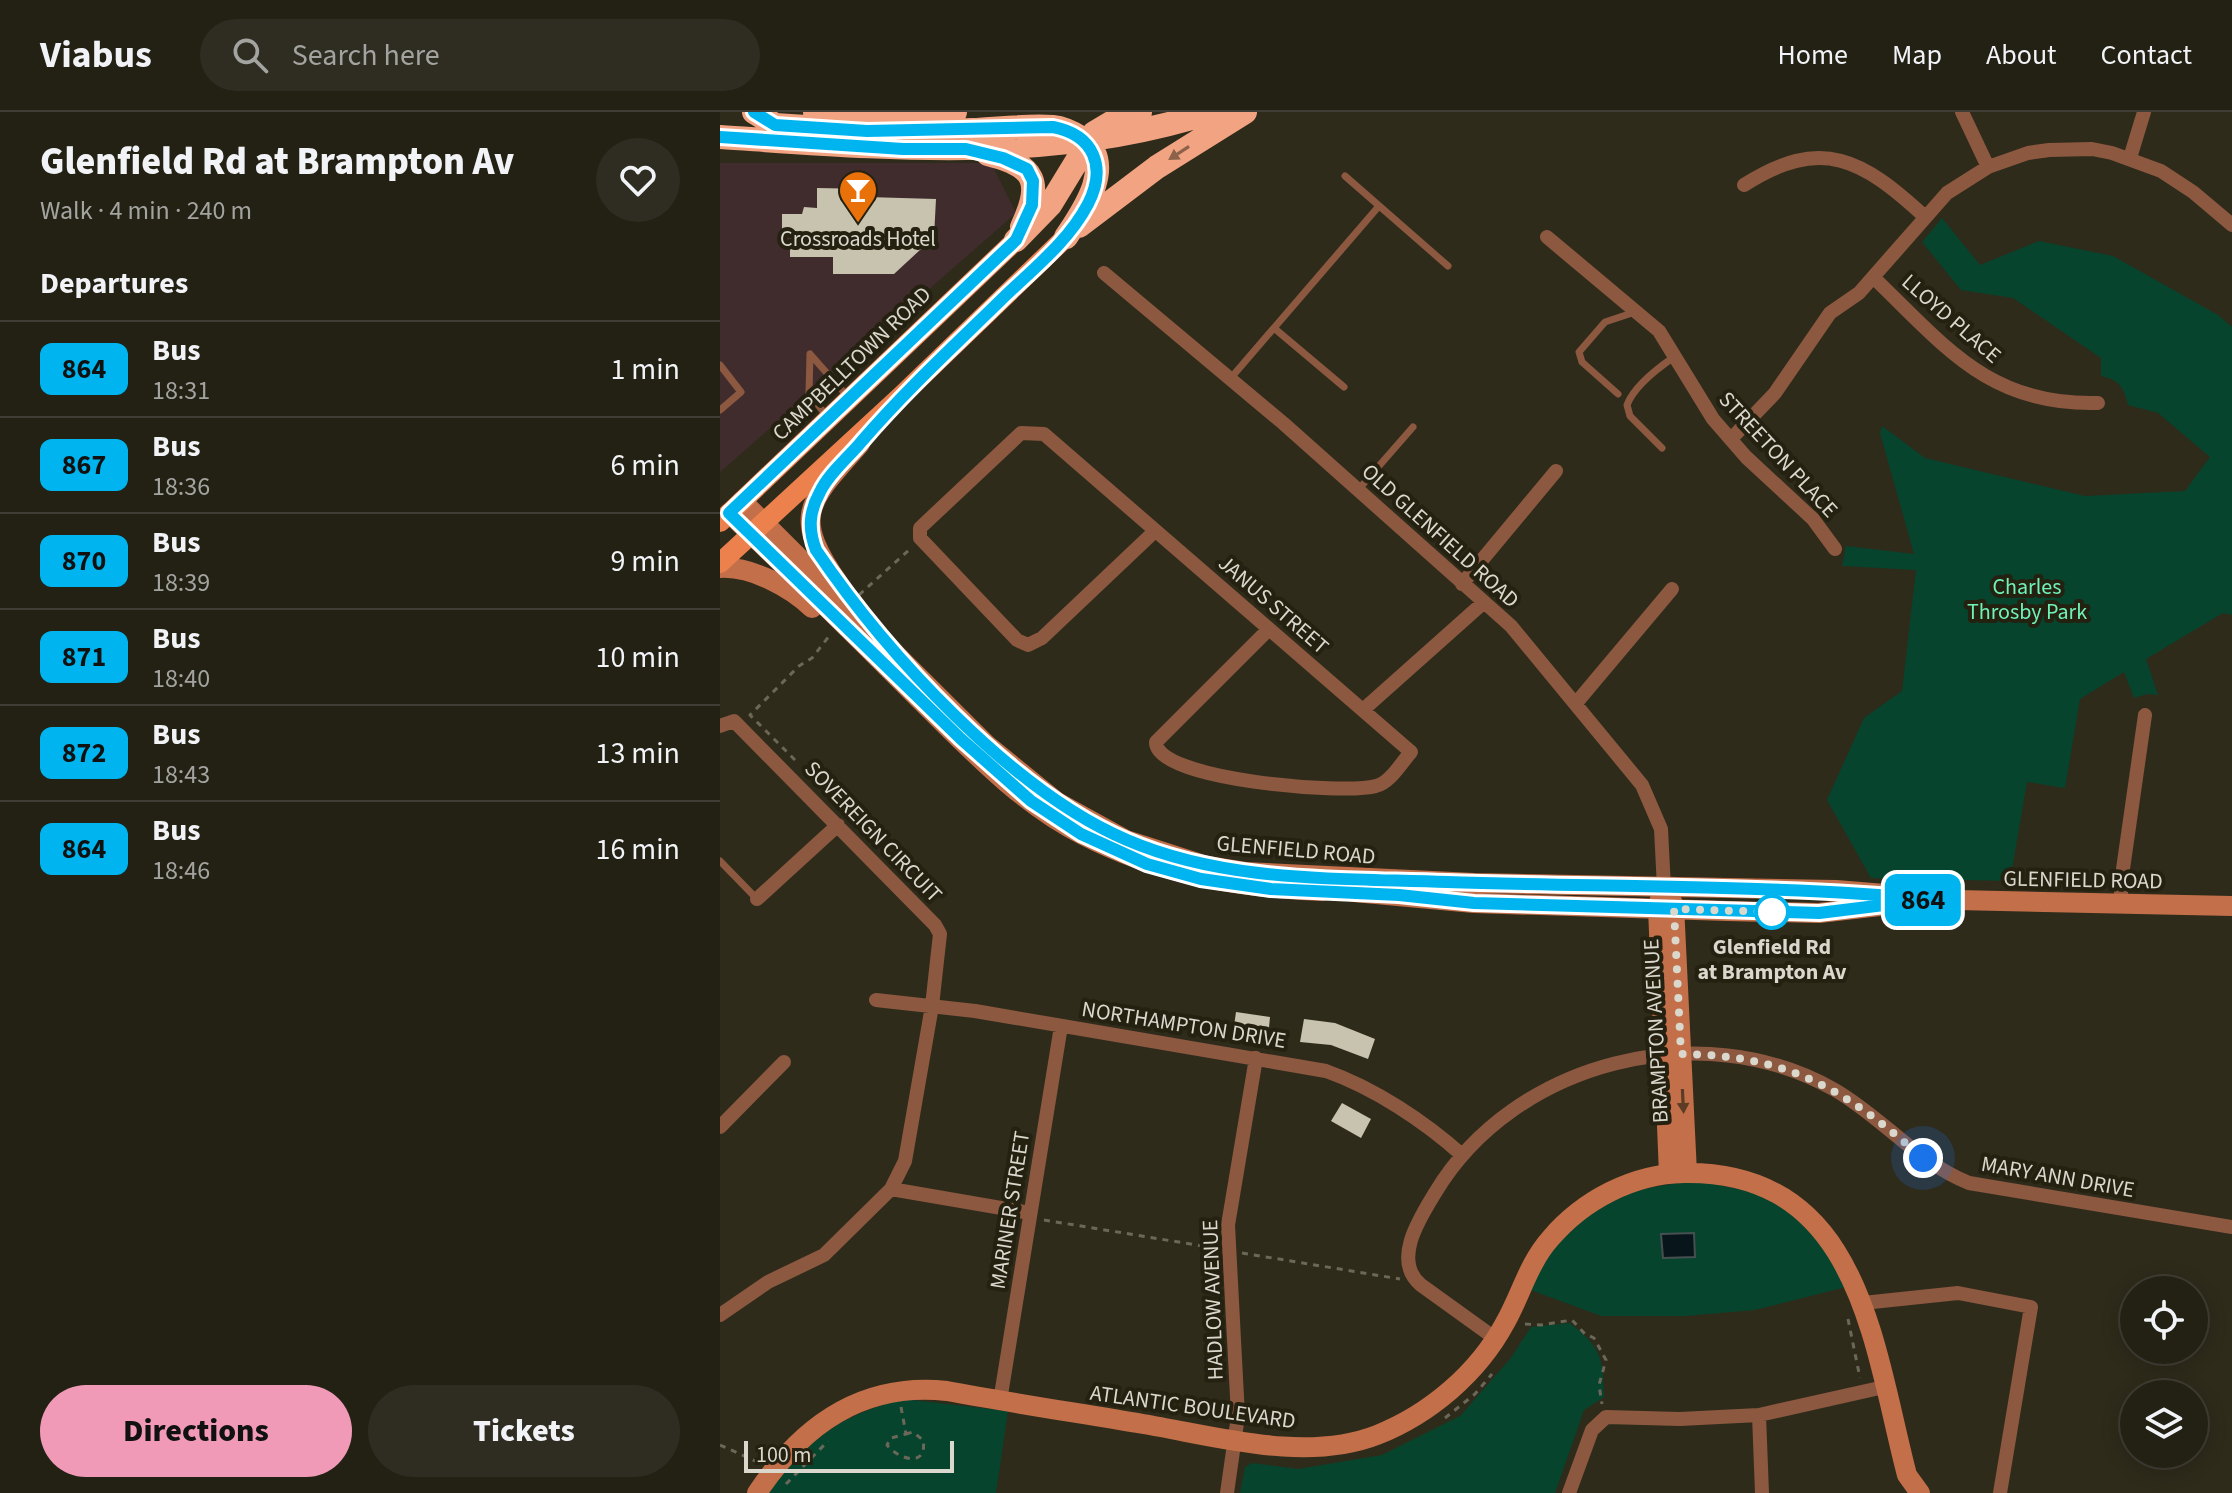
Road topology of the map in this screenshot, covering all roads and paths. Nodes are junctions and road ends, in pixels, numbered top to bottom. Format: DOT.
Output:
graph roads {
  1 [pos="754,112"];
  2 [pos="815,112"];
  3 [pos="955,112"];
  4 [pos="1140,112"];
  5 [pos="1211,112"];
  6 [pos="1245,112"];
  7 [pos="1962,112"];
  8 [pos="2144,112"];
  9 [pos="720,137"];
  10 [pos="1086,142"];
  11 [pos="966,149"];
  12 [pos="2130,158"];
  13 [pos="1988,167"];
  14 [pos="1345,176"];
  15 [pos="1744,185"];
  16 [pos="1379,206"];
  17 [pos="1924,216"];
  18 [pos="2232,225"];
  19 [pos="1066,237"];
  20 [pos="1547,237"];
  21 [pos="1016,240"];
  22 [pos="1448,266"];
  23 [pos="1104,273"];
  24 [pos="1873,277"];
  25 [pos="1635,312"];
  26 [pos="1274,328"];
  27 [pos="1675,356"];
  28 [pos="720,365"];
  29 [pos="1230,379"];
  30 [pos="1344,387"];
  31 [pos="1618,394"];
  32 [pos="902,395"];
  33 [pos="851,399"];
  34 [pos="2098,403"];
  35 [pos="720,410"];
  36 [pos="828,418"];
  37 [pos="1413,427"];
  38 [pos="1731,439"];
  39 [pos="1662,448"];
  40 [pos="1556,471"];
  41 [pos="1358,490"];
  42 [pos="730,512"];
  43 [pos="920,528"];
  44 [pos="758,529"];
  45 [pos="1155,531"];
  46 [pos="1835,549"];
  47 [pos="720,566"];
  48 [pos="1462,584"];
  49 [pos="852,585"];
  50 [pos="1672,589"];
  51 [pos="1483,603"];
  52 [pos="1269,629"];
  53 [pos="830,635"];
  54 [pos="886,643"];
  55 [pos="1577,702"];
  56 [pos="1364,709"];
  57 [pos="2145,715"];
  58 [pos="941,720"];
  59 [pos="720,726"];
  60 [pos="795,760"];
  61 [pos="838,825"];
  62 [pos="720,861"];
  63 [pos="1664,888"];
  64 [pos="757,899"];
  65 [pos="1933,899"];
  66 [pos="2121,904"];
  67 [pos="2232,906"];
  68 [pos="1666,909"];
  69 [pos="876,1000"];
  70 [pos="932,1006"];
  71 [pos="1061,1026"];
  72 [pos="1672,1054"];
  73 [pos="1256,1058"];
  74 [pos="784,1062"];
  75 [pos="720,1127"];
  76 [pos="1462,1155"];
  77 [pos="1678,1174"];
  78 [pos="891,1189"];
  79 [pos="1030,1213"];
  80 [pos="2232,1227"];
  81 [pos="1854,1304"];
  82 [pos="720,1315"];
  83 [pos="1525,1324"];
  84 [pos="1496,1339"];
  85 [pos="1857,1382"];
  86 [pos="1884,1387"];
  87 [pos="1000,1401"];
  88 [pos="911,1407"];
  89 [pos="1759,1415"];
  90 [pos="1606,1417"];
  91 [pos="906,1434"];
  92 [pos="833,1437"];
  93 [pos="1234,1439"];
  94 [pos="720,1445"];
  95 [pos="774,1470"];
  96 [pos="779,1491"];
  97 [pos="757,1493"];
  98 [pos="1227,1493"];
  99 [pos="1569,1493"];
  100 [pos="1762,1493"];
  101 [pos="1918,1493"];
  102 [pos="2000,1493"];
  1 -- 10 [label="highway"];
  2 -- 3 [label="highway"];
  4 -- 10 [label="highway"];
  5 -- 10 [label="highway"];
  6 -- 19 [label="highway, one-way"];
  7 -- 13 [label="street"];
  8 -- 12 [label="street"];
  9 -- 11 [label="highway"];
  10 -- 11 [label="highway"];
  10 -- 19 [label="highway"];
  10 -- 21 [label="highway"];
  11 -- 21 [label="highway"];
  12 -- 13 [label="street"];
  12 -- 18 [label="street"];
  13 -- 17 [label="street"];
  14 -- 16 [label="lane"];
  15 -- 17 [label="street"];
  16 -- 22 [label="lane"];
  16 -- 26 [label="lane"];
  17 -- 24 [label="street"];
  19 -- 32 [label="main road"];
  20 -- 25 [label="street, STREETON PLACE"];
  21 -- 33 [label="main road, CAMPBELLTOWN ROAD"];
  23 -- 29 [label="street, OLD GLENFIELD ROAD"];
  24 -- 34 [label="street, LLOYD PLACE"];
  24 -- 38 [label="street"];
  25 -- 27 [label="street, STREETON PLACE"];
  25 -- 31 [label="lane"];
  26 -- 29 [label="lane"];
  26 -- 30 [label="lane"];
  27 -- 38 [label="street, STREETON PLACE"];
  27 -- 39 [label="lane"];
  28 -- 35 [label="lane"];
  29 -- 41 [label="street, OLD GLENFIELD ROAD"];
  32 -- 44 [label="main road"];
  32 -- 54 [label="main road"];
  33 -- 36 [label="main road, CAMPBELLTOWN ROAD"];
  33 -- 36 [label="lane"];
  36 -- 42 [label="main road, CAMPBELLTOWN ROAD"];
  37 -- 41 [label="lane"];
  38 -- 46 [label="street, STREETON PLACE"];
  40 -- 48 [label="street"];
  41 -- 48 [label="street, OLD GLENFIELD ROAD"];
  42 -- 44 [label="main road, GLENFIELD ROAD"];
  43 -- 45 [label="street, JANUS STREET"];
  43 -- 45 [label="street"];
  43 -- 49 [label="path"];
  44 -- 47 [label="main road"];
  44 -- 54 [label="main road, GLENFIELD ROAD"];
  44 -- 58 [label="main road, GLENFIELD ROAD"];
  45 -- 52 [label="street, JANUS STREET"];
  47 -- 58 [label="main road"];
  48 -- 51 [label="street, OLD GLENFIELD ROAD"];
  50 -- 55 [label="street"];
  51 -- 55 [label="street, OLD GLENFIELD ROAD"];
  51 -- 56 [label="street"];
  52 -- 56 [label="street, JANUS STREET"];
  52 -- 56 [label="street, JANUS STREET"];
  53 -- 60 [label="path"];
  54 -- 63 [label="main road, GLENFIELD ROAD"];
  55 -- 63 [label="street, OLD GLENFIELD ROAD"];
  57 -- 66 [label="street"];
  58 -- 68 [label="main road, GLENFIELD ROAD"];
  59 -- 61 [label="street, SOVEREIGN CIRCUIT"];
  61 -- 64 [label="street"];
  61 -- 70 [label="street, SOVEREIGN CIRCUIT"];
  62 -- 64 [label="lane"];
  63 -- 65 [label="main road, GLENFIELD ROAD"];
  63 -- 68 [label="main road, BRAMPTON AVENUE"];
  65 -- 66 [label="main road, GLENFIELD ROAD"];
  65 -- 68 [label="main road, GLENFIELD ROAD"];
  66 -- 67 [label="main road, GLENFIELD ROAD"];
  68 -- 72 [label="main road, BRAMPTON AVENUE"];
  69 -- 70 [label="street, NORTHAMPTON DRIVE"];
  70 -- 71 [label="street, NORTHAMPTON DRIVE"];
  70 -- 78 [label="street, SOVEREIGN CIRCUIT"];
  71 -- 73 [label="street, NORTHAMPTON DRIVE"];
  71 -- 79 [label="street, MARINER STREET"];
  72 -- 76 [label="street, MARY ANN DRIVE"];
  72 -- 77 [label="main road, BRAMPTON AVENUE"];
  72 -- 80 [label="street, MARY ANN DRIVE"];
  73 -- 76 [label="street, NORTHAMPTON DRIVE"];
  73 -- 93 [label="street, HADLOW AVENUE"];
  74 -- 75 [label="street"];
  76 -- 84 [label="street, MARY ANN DRIVE"];
  77 -- 81 [label="main road, ATLANTIC BOULEVARD"];
  77 -- 84 [label="main road, ATLANTIC BOULEVARD"];
  78 -- 79 [label="street"];
  78 -- 82 [label="street"];
  79 -- 87 [label="street, MARINER STREET"];
  81 -- 85 [label="path"];
  81 -- 86 [label="main road, ATLANTIC BOULEVARD"];
  81 -- 102 [label="street"];
  83 -- 90 [label="path"];
  84 -- 93 [label="main road, ATLANTIC BOULEVARD"];
  86 -- 89 [label="street"];
  86 -- 101 [label="main road, ATLANTIC BOULEVARD"];
  87 -- 93 [label="main road, ATLANTIC BOULEVARD"];
  87 -- 95 [label="main road, ATLANTIC BOULEVARD"];
  88 -- 91 [label="path"];
  89 -- 90 [label="street"];
  89 -- 100 [label="street"];
  90 -- 99 [label="street"];
  91 -- 91 [label="path"];
  92 -- 96 [label="path"];
  93 -- 98 [label="street, HADLOW AVENUE"];
  94 -- 95 [label="path"];
  95 -- 97 [label="main road, ATLANTIC BOULEVARD"];
}
